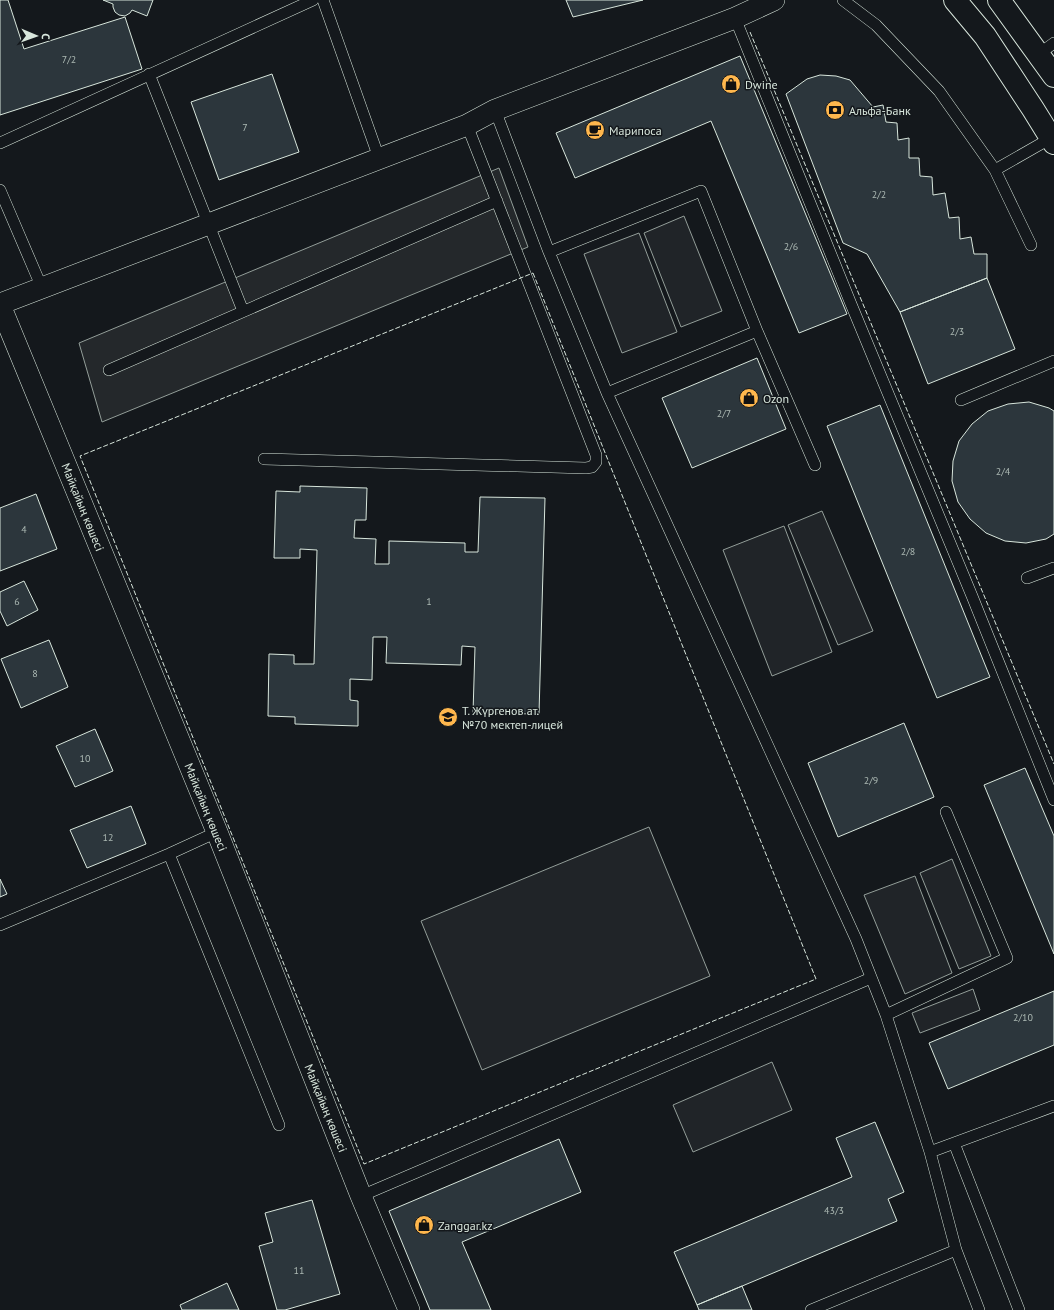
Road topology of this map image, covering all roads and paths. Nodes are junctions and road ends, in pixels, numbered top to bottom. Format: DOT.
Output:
graph roads {
  1 [pos="313,0"];
  2 [pos="323,0"];
  3 [pos="774,0"];
  4 [pos="843,0"];
  5 [pos="955,0"];
  6 [pos="999,0"];
  7 [pos="735,18"];
  8 [pos="1046,49"];
  9 [pos="149,74"];
  10 [pos="1054,76"];
  11 [pos="495,110"];
  12 [pos="467,125"];
  13 [pos="1052,141"];
  14 [pos="0,143"];
  15 [pos="379,158"];
  16 [pos="995,170"];
  17 [pos="0,190"];
  18 [pos="497,201"];
  19 [pos="209,224"];
  20 [pos="1031,245"];
  21 [pos="549,252"];
  22 [pos="42,288"];
  23 [pos="0,305"];
  24 [pos="243,311"];
  25 [pos="758,331"];
  26 [pos="1054,361"];
  27 [pos="109,370"];
  28 [pos="607,393"];
  29 [pos="961,400"];
  30 [pos="264,459"];
  31 [pos="815,465"];
  32 [pos="1054,568"];
  33 [pos="1027,578"];
  34 [pos="1054,800"];
  35 [pos="946,812"];
  36 [pos="217,832"];
  37 [pos="169,854"];
  38 [pos="0,925"];
  39 [pos="872,978"];
  40 [pos="886,1015"];
  41 [pos="1054,1106"];
  42 [pos="279,1125"];
  43 [pos="954,1143"];
  44 [pos="930,1152"];
  45 [pos="361,1196"];
  46 [pos="956,1250"];
  47 [pos="409,1310"];
  48 [pos="811,1310"];
  49 [pos="979,1310"];
  50 [pos="1019,1310"];
  1 -- 9 [label="lane"];
  2 -- 15 [label="lane"];
  3 -- 7 [label="street"];
  4 -- 16 [label="lane"];
  5 -- 13 [label="main road"];
  6 -- 8 [label="main road"];
  7 -- 11 [label="street"];
  7 -- 34 [label="lane"];
  8 -- 10 [label="main road"];
  9 -- 14 [label="lane"];
  9 -- 19 [label="lane"];
  11 -- 12 [label="street"];
  11 -- 21 [label="lane"];
  12 -- 15 [label="street"];
  12 -- 18 [label="lane"];
  13 -- 16 [label="lane"];
  15 -- 19 [label="street"];
  16 -- 20 [label="lane"];
  17 -- 22 [label="lane"];
  18 -- 24 [label="lane"];
  18 -- 30 [label="lane"];
  19 -- 22 [label="street"];
  19 -- 24 [label="lane"];
  21 -- 25 [label="lane"];
  21 -- 28 [label="lane"];
  22 -- 23 [label="street"];
  23 -- 36 [label="street, Майқайың көшесі"];
  24 -- 27 [label="lane"];
  25 -- 28 [label="lane"];
  25 -- 31 [label="lane"];
  26 -- 29 [label="lane"];
  28 -- 39 [label="lane"];
  32 -- 33 [label="lane"];
  35 -- 40 [label="lane"];
  36 -- 37 [label="lane"];
  36 -- 45 [label="street, Майқайың көшесі"];
  37 -- 38 [label="lane"];
  37 -- 42 [label="lane"];
  39 -- 40 [label="lane"];
  39 -- 45 [label="lane"];
  40 -- 44 [label="lane"];
  41 -- 43 [label="lane"];
  43 -- 44 [label="lane"];
  43 -- 50 [label="lane"];
  44 -- 46 [label="lane"];
  45 -- 47 [label="street, Майқайың көшесі"];
  46 -- 48 [label="lane"];
  46 -- 49 [label="lane"];
}
